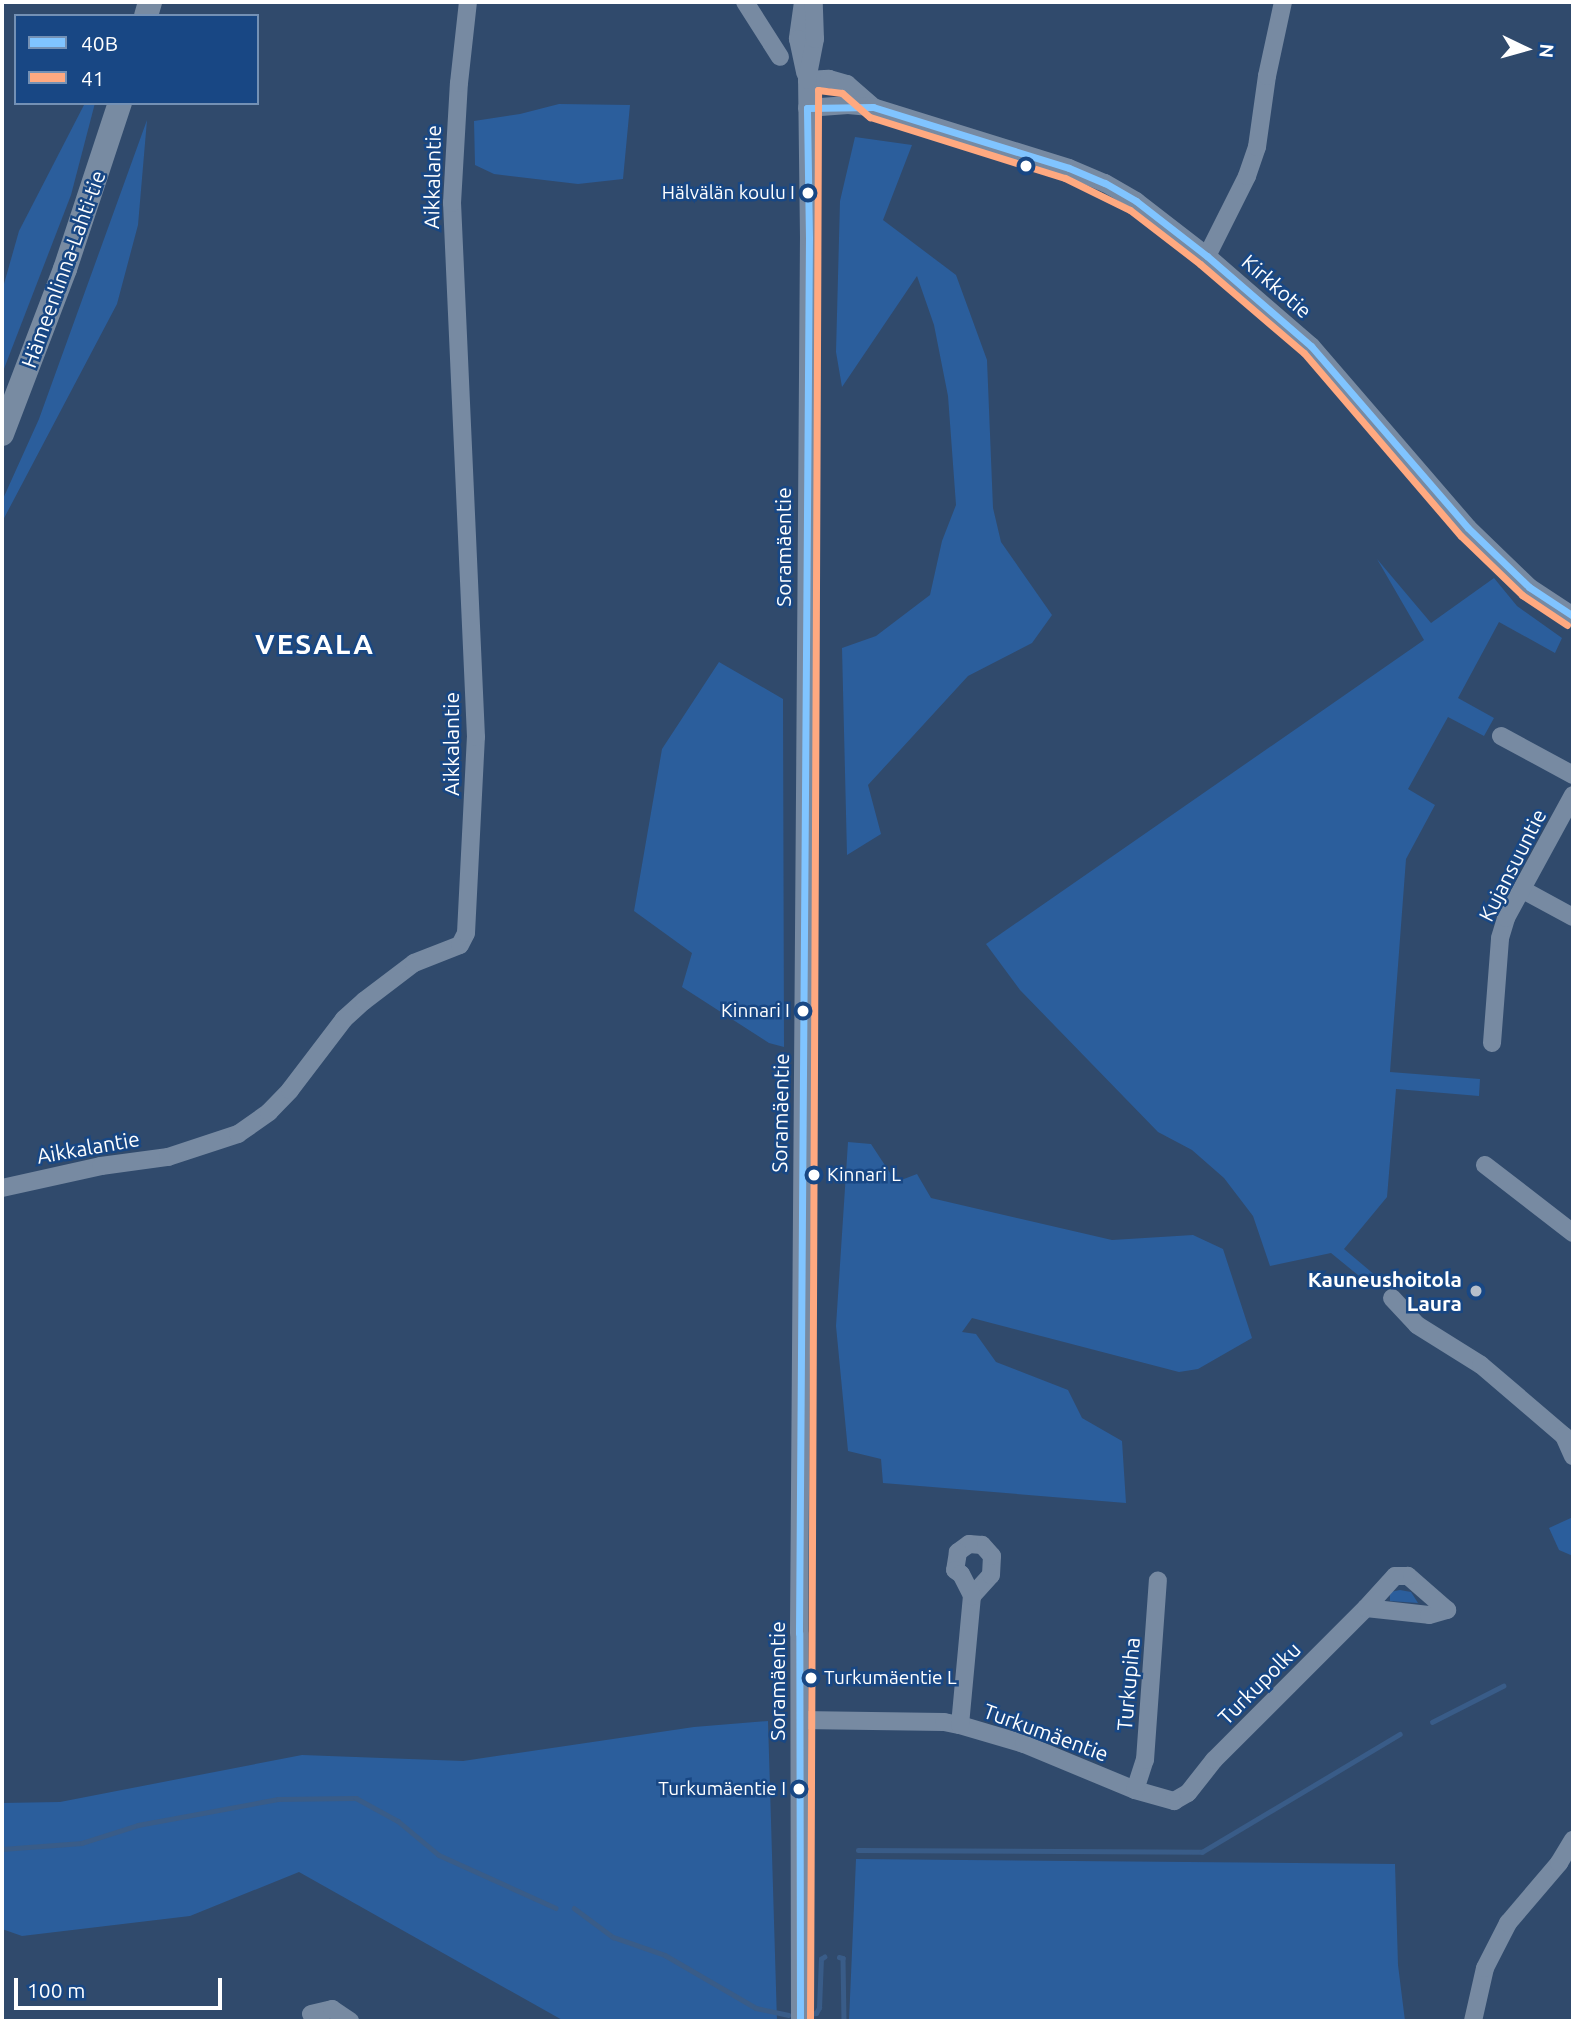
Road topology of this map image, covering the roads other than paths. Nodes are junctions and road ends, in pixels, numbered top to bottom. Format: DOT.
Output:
graph roads {
  1 [pos="468,2"];
  2 [pos="745,2"];
  3 [pos="803,2"];
  4 [pos="814,2"];
  5 [pos="1283,2"];
  6 [pos="780,57"];
  7 [pos="807,80"];
  8 [pos="119,105"];
  9 [pos="873,107"];
  10 [pos="807,108"];
  11 [pos="1207,256"];
  12 [pos="2,434"];
  13 [pos="1573,617"];
  14 [pos="1501,736"];
  15 [pos="1573,775"];
  16 [pos="1573,794"];
  17 [pos="1523,890"];
  18 [pos="1573,917"];
  19 [pos="1492,1043"];
  20 [pos="1485,1165"];
  21 [pos="2,1188"];
  22 [pos="1573,1233"];
  23 [pos="1392,1297"];
  24 [pos="1573,1456"];
  25 [pos="1158,1580"];
  26 [pos="972,1596"];
  27 [pos="1366,1608"];
  28 [pos="800,1720"];
  29 [pos="960,1725"];
  30 [pos="1135,1790"];
  31 [pos="1188,1793"];
  32 [pos="1573,1840"];
  33 [pos="311,2014"];
  34 [pos="351,2021"];
  35 [pos="800,2021"];
  36 [pos="1473,2021"];
  1 -- 21 [label="street, Aikkalantie"];
  2 -- 6 [label="street"];
  3 -- 7 [label="street"];
  4 -- 7 [label="street"];
  5 -- 11 [label="street"];
  7 -- 9 [label="street, Kirkkotie"];
  7 -- 10 [label="street, Soramäentie"];
  8 -- 12 [label="highway, Hämeenlinna-Lahti-tie"];
  9 -- 10 [label="street, Kirkkotie"];
  9 -- 11 [label="street, Kirkkotie"];
  10 -- 28 [label="street, Soramäentie"];
  11 -- 13 [label="street, Kirkkotie"];
  14 -- 15 [label="street"];
  16 -- 17 [label="street, Kujansuuntie"];
  17 -- 18 [label="street"];
  17 -- 19 [label="street, Kujansuuntie"];
  20 -- 22 [label="street"];
  23 -- 24 [label="street"];
  25 -- 30 [label="street, Turkupiha"];
  26 -- 29 [label="street"];
  27 -- 31 [label="street, Turkupolku"];
  28 -- 29 [label="street, Turkumäentie"];
  28 -- 35 [label="street, Soramäentie"];
  29 -- 30 [label="street, Turkumäentie"];
  30 -- 31 [label="street, Turkumäentie"];
  32 -- 36 [label="street"];
  33 -- 34 [label="street"];
}
